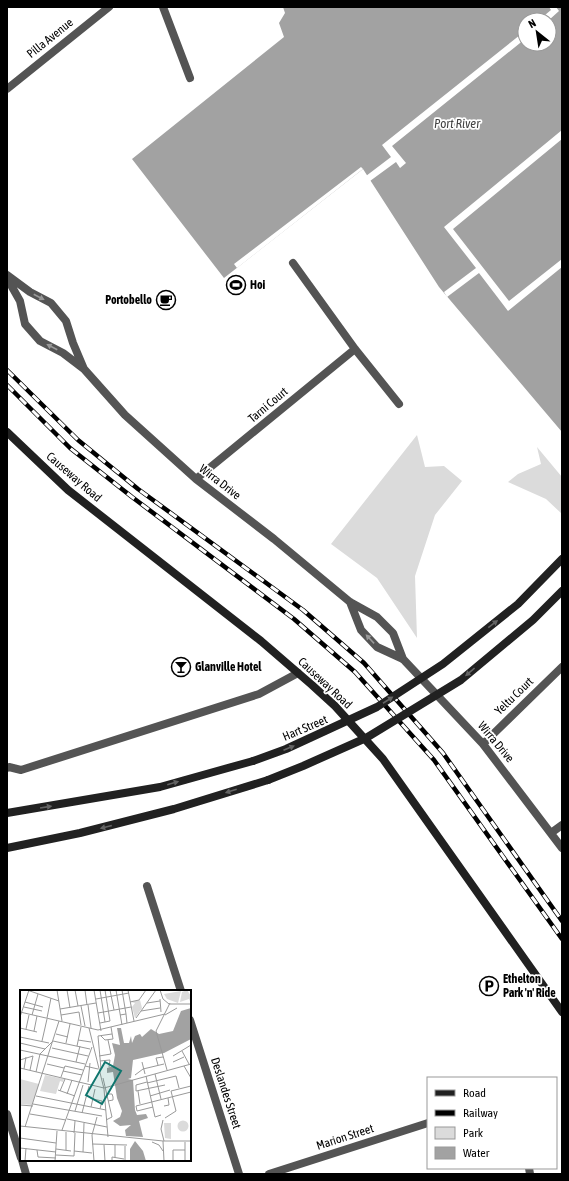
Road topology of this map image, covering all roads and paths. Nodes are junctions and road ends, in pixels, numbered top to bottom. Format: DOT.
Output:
graph roads {
  1 [pos="109,7"];
  2 [pos="163,7"];
  3 [pos="190,78"];
  4 [pos="7,89"];
  5 [pos="293,263"];
  6 [pos="7,277"];
  7 [pos="355,349"];
  8 [pos="84,369"];
  9 [pos="399,404"];
  10 [pos="8,434"];
  11 [pos="196,479"];
  12 [pos="562,559"];
  13 [pos="562,590"];
  14 [pos="350,602"];
  15 [pos="403,659"];
  16 [pos="562,667"];
  17 [pos="298,673"];
  18 [pos="483,744"];
  19 [pos="8,766"];
  20 [pos="7,813"];
  21 [pos="562,825"];
  22 [pos="551,833"];
  23 [pos="7,848"];
  24 [pos="562,848"];
  25 [pos="147,886"];
  26 [pos="181,990"];
  27 [pos="562,1012"];
  28 [pos="191,1023"];
  29 [pos="7,1114"];
  30 [pos="427,1123"];
  31 [pos="20,1156"];
  32 [pos="22,1161"];
  33 [pos="26,1174"];
  34 [pos="239,1174"];
  35 [pos="269,1174"];
  1 -- 4 [label="street, Pilla Avenue"];
  2 -- 3 [label="street"];
  5 -- 7 [label="street"];
  8 -- 6 [label="street, Wirra Drive, one-way"];
  6 -- 8 [label="street, Wirra Drive, one-way"];
  7 -- 9 [label="street"];
  7 -- 11 [label="street, Tarni Court"];
  8 -- 11 [label="street, Wirra Drive"];
  10 -- 17 [label="main road, Causeway Road"];
  11 -- 14 [label="street, Wirra Drive"];
  20 -- 12 [label="main road, Hart Street, one-way, bridge"];
  13 -- 23 [label="main road, one-way, bridge"];
  14 -- 15 [label="street, Wirra Drive"];
  15 -- 14 [label="street, Wirra Drive, one-way"];
  15 -- 18 [label="street, Wirra Drive"];
  16 -- 18 [label="street, Yeltu Court"];
  17 -- 19 [label="street"];
  17 -- 27 [label="main road, Causeway Road"];
  18 -- 22 [label="street, Wirra Drive"];
  21 -- 22 [label="street"];
  22 -- 24 [label="street, Wirra Drive"];
  25 -- 26 [label="street"];
  28 -- 34 [label="street, Deslandes Street"];
  29 -- 31 [label="street"];
  30 -- 35 [label="street, Marion Street"];
  32 -- 33 [label="street"];
}
